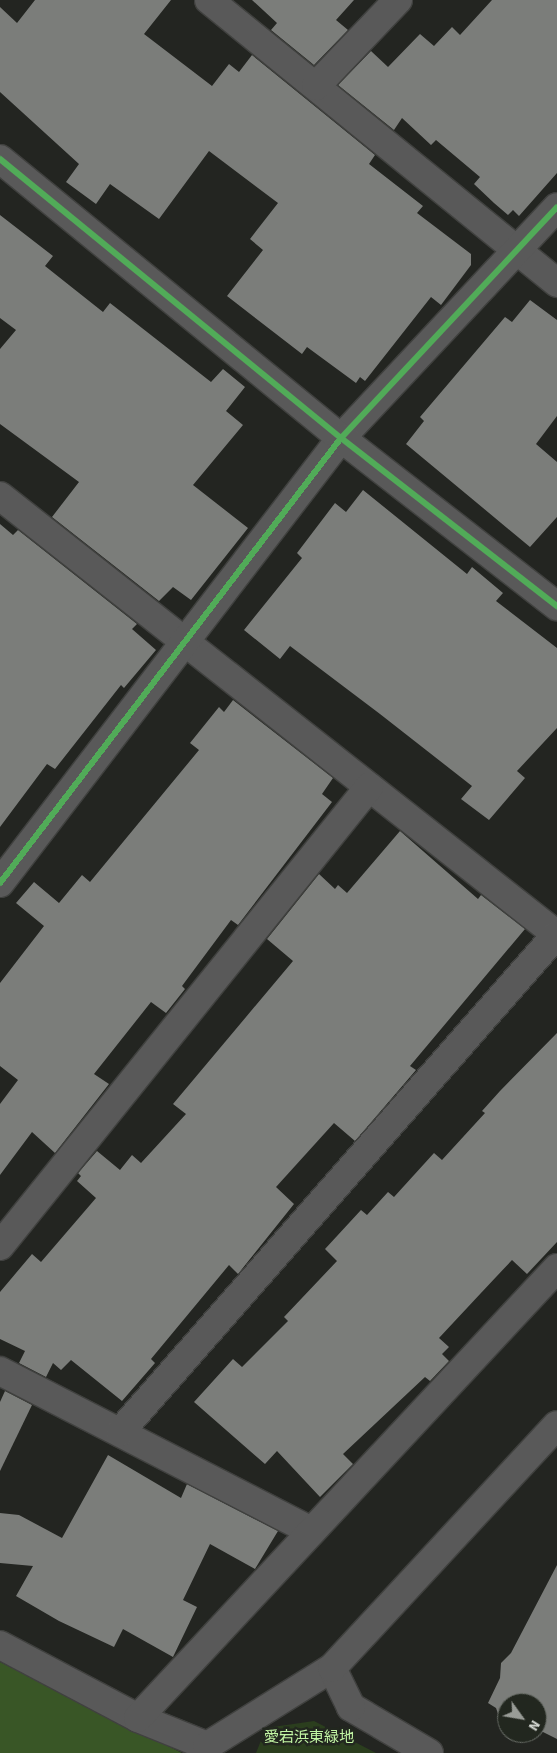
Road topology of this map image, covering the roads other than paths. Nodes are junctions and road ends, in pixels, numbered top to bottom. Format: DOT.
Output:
graph roads {
  1 [pos="209,0"];
  2 [pos="398,0"];
  3 [pos="316,86"];
  4 [pos="0,159"];
  5 [pos="557,207"];
  6 [pos="516,251"];
  7 [pos="557,283"];
  8 [pos="341,438"];
  9 [pos="0,496"];
  10 [pos="557,606"];
  11 [pos="183,640"];
  12 [pos="369,786"];
  13 [pos="0,883"];
  14 [pos="557,935"];
  15 [pos="0,1246"];
  16 [pos="557,1268"];
  17 [pos="0,1371"];
  18 [pos="557,1425"];
  19 [pos="120,1432"];
  20 [pos="310,1530"];
  21 [pos="0,1645"];
  22 [pos="332,1668"];
  23 [pos="138,1718"];
  24 [pos="429,1753"];
  1 -- 3 [label="street"];
  2 -- 3 [label="street"];
  3 -- 6 [label="street"];
  4 -- 8 [label="street"];
  5 -- 6 [label="street"];
  6 -- 7 [label="street"];
  6 -- 8 [label="street"];
  8 -- 10 [label="street"];
  8 -- 11 [label="street"];
  9 -- 11 [label="street"];
  11 -- 12 [label="street"];
  11 -- 13 [label="street"];
  12 -- 14 [label="street"];
  12 -- 15 [label="street"];
  14 -- 19 [label="street"];
  16 -- 20 [label="street"];
  17 -- 19 [label="street"];
  18 -- 22 [label="street"];
  19 -- 20 [label="street"];
  20 -- 23 [label="street"];
  21 -- 23 [label="street"];
  22 -- 23 [label="street"];
  22 -- 24 [label="street"];
}
